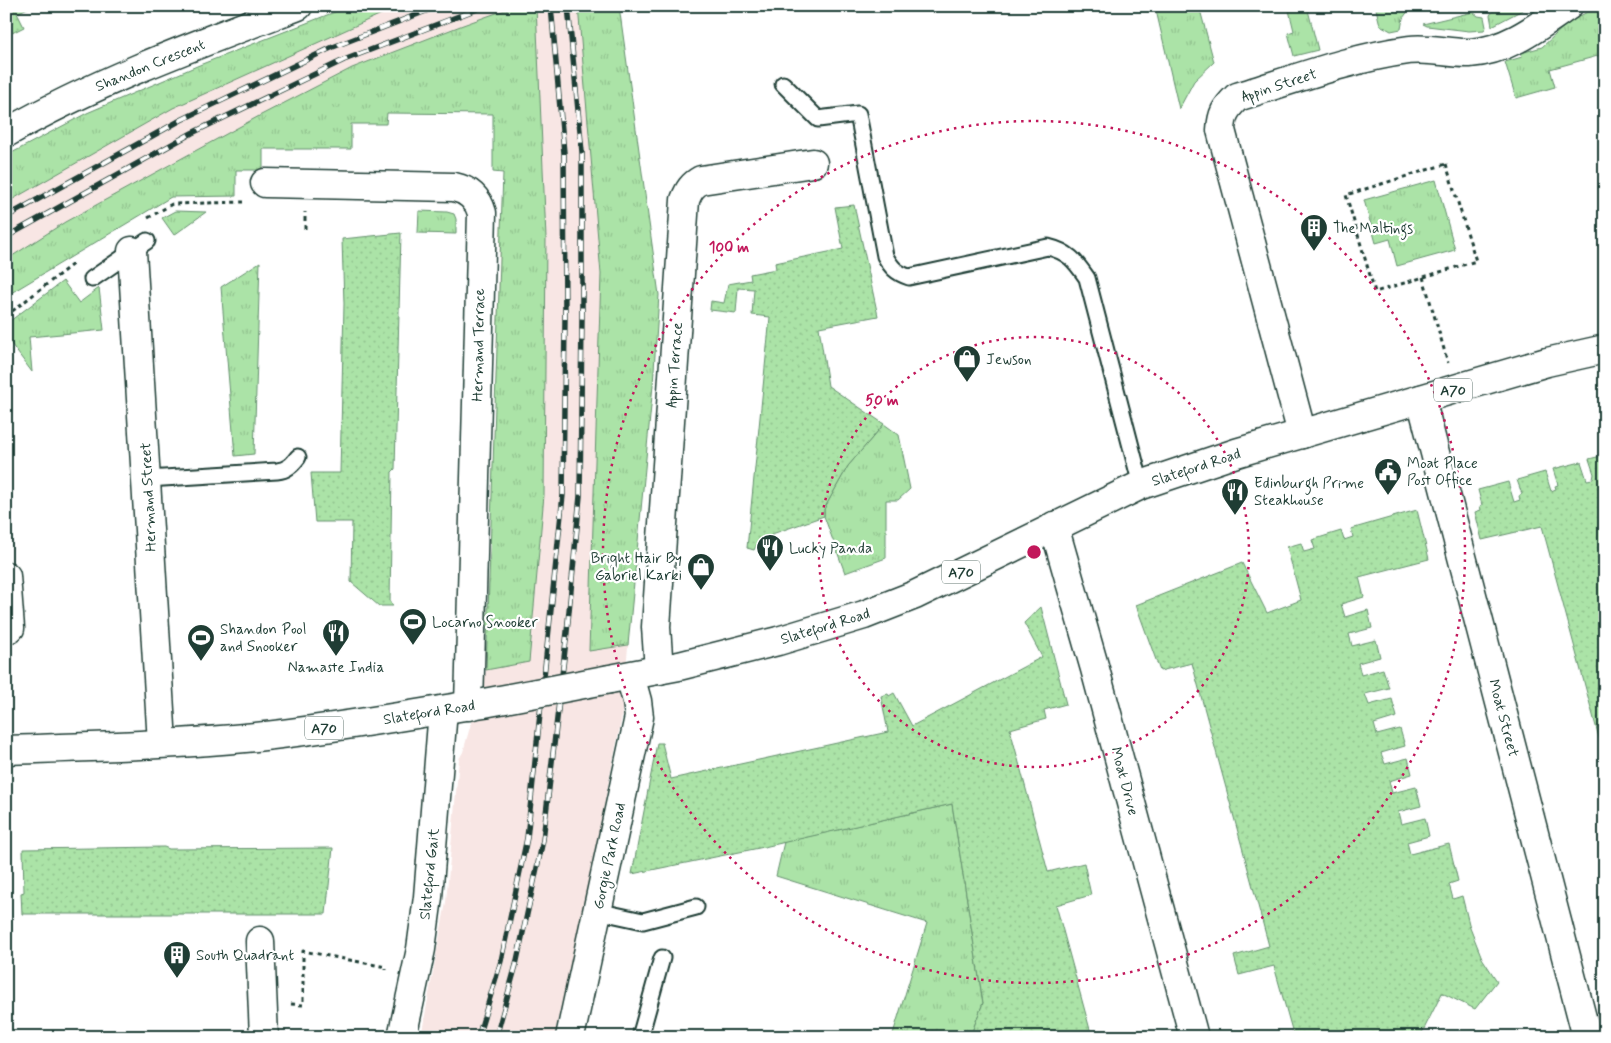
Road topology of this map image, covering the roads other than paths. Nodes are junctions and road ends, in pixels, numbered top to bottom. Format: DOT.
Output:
graph roads {
  1 [pos="298,6"];
  2 [pos="1568,6"];
  3 [pos="783,84"];
  4 [pos="6,133"];
  5 [pos="813,163"];
  6 [pos="265,183"];
  7 [pos="140,246"];
  8 [pos="92,279"];
  9 [pos="1605,349"];
  10 [pos="1421,399"];
  11 [pos="1302,434"];
  12 [pos="298,457"];
  13 [pos="146,479"];
  14 [pos="1141,486"];
  15 [pos="1054,526"];
  16 [pos="6,576"];
  17 [pos="10,628"];
  18 [pos="659,670"];
  19 [pos="620,678"];
  20 [pos="466,706"];
  21 [pos="162,743"];
  22 [pos="6,750"];
  23 [pos="696,907"];
  24 [pos="598,911"];
  25 [pos="260,941"];
  26 [pos="662,958"];
  27 [pos="264,1037"];
  28 [pos="402,1037"];
  29 [pos="570,1037"];
  30 [pos="640,1037"];
  31 [pos="1194,1037"];
  32 [pos="1587,1037"];
  1 -- 4 [label="street, Shandon Crescent"];
  2 -- 11 [label="street, Appin Street"];
  3 -- 14 [label="lane"];
  5 -- 18 [label="street, Appin Terrace"];
  6 -- 20 [label="street, Hermand Terrace"];
  7 -- 8 [label="lane"];
  7 -- 13 [label="street, Hermand Street"];
  9 -- 10 [label="street, Slateford Road / A70"];
  10 -- 11 [label="street, Slateford Road / A70"];
  10 -- 32 [label="street, Moat Street"];
  11 -- 14 [label="street, Slateford Road / A70"];
  12 -- 13 [label="lane"];
  13 -- 21 [label="street, Hermand Street"];
  14 -- 15 [label="street, Slateford Road / A70"];
  15 -- 18 [label="street, Slateford Road / A70"];
  15 -- 31 [label="street, Moat Drive"];
  16 -- 17 [label="street"];
  18 -- 19 [label="street, Slateford Road / A70"];
  19 -- 20 [label="street, Slateford Road / A70, bridge"];
  19 -- 24 [label="street, Gorgie Park Road"];
  20 -- 21 [label="street, Slateford Road / A70"];
  20 -- 28 [label="street, Slateford Gait"];
  21 -- 22 [label="street, Slateford Road / A70"];
  23 -- 24 [label="lane"];
  24 -- 29 [label="street, Gorgie Park Road"];
  25 -- 27 [label="street"];
  26 -- 30 [label="lane"];
}
